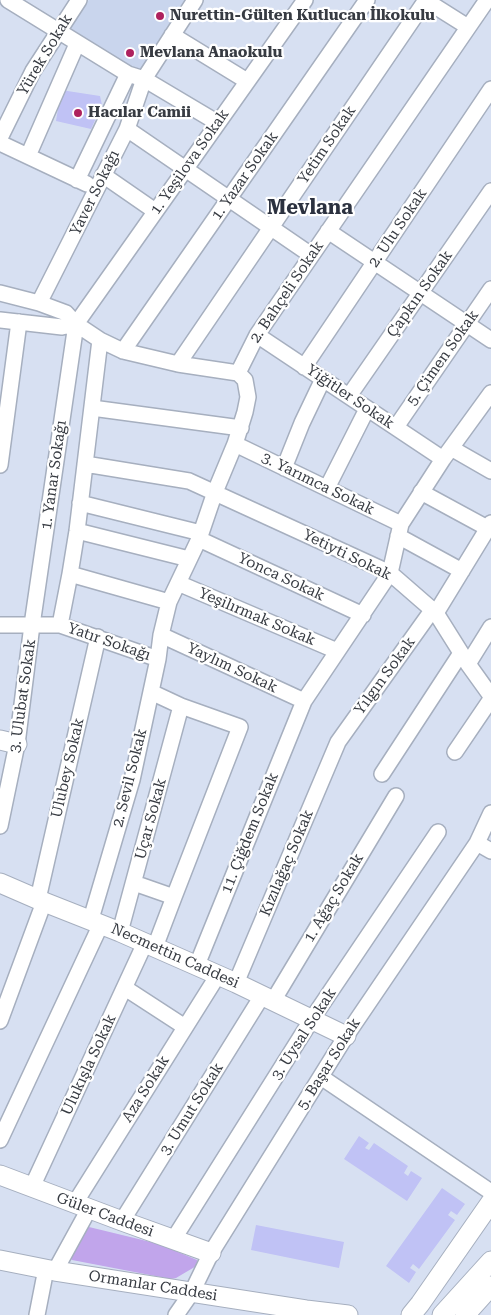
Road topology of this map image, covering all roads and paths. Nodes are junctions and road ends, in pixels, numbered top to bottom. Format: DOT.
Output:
graph roads {
  1 [pos="8,0"];
  2 [pos="79,0"];
  3 [pos="195,0"];
  4 [pos="305,0"];
  5 [pos="367,0"];
  6 [pos="425,0"];
  7 [pos="489,0"];
  8 [pos="468,27"];
  9 [pos="58,32"];
  10 [pos="172,35"];
  11 [pos="77,44"];
  12 [pos="128,74"];
  13 [pos="144,79"];
  14 [pos="247,81"];
  15 [pos="491,89"];
  16 [pos="218,123"];
  17 [pos="127,129"];
  18 [pos="0,138"];
  19 [pos="0,143"];
  20 [pos="28,156"];
  21 [pos="185,169"];
  22 [pos="104,175"];
  23 [pos="77,180"];
  24 [pos="97,190"];
  25 [pos="491,191"];
  26 [pos="230,199"];
  27 [pos="155,211"];
  28 [pos="270,227"];
  29 [pos="328,231"];
  30 [pos="311,255"];
  31 [pos="375,262"];
  32 [pos="491,288"];
  33 [pos="0,292"];
  34 [pos="421,293"];
  35 [pos="39,303"];
  36 [pos="0,320"];
  37 [pos="19,322"];
  38 [pos="76,324"];
  39 [pos="467,324"];
  40 [pos="257,335"];
  41 [pos="100,340"];
  42 [pos="491,340"];
  43 [pos="123,351"];
  44 [pos="178,364"];
  45 [pos="304,367"];
  46 [pos="238,373"];
  47 [pos="323,379"];
  48 [pos="491,393"];
  49 [pos="349,396"];
  50 [pos="92,408"];
  51 [pos="367,408"];
  52 [pos="485,410"];
  53 [pos="396,427"];
  54 [pos="241,428"];
  55 [pos="235,444"];
  56 [pos="447,453"];
  57 [pos="85,464"];
  58 [pos="0,465"];
  59 [pos="284,468"];
  60 [pos="491,471"];
  61 [pos="327,488"];
  62 [pos="215,492"];
  63 [pos="421,492"];
  64 [pos="80,503"];
  65 [pos="490,527"];
  66 [pos="400,530"];
  67 [pos="77,531"];
  68 [pos="200,536"];
  69 [pos="190,558"];
  70 [pos="462,571"];
  71 [pos="390,573"];
  72 [pos="70,574"];
  73 [pos="178,583"];
  74 [pos="169,602"];
  75 [pos="434,611"];
  76 [pos="363,614"];
  77 [pos="0,624"];
  78 [pos="32,625"];
  79 [pos="60,625"];
  80 [pos="491,627"];
  81 [pos="161,635"];
  82 [pos="98,637"];
  83 [pos="337,651"];
  84 [pos="158,659"];
  85 [pos="464,659"];
  86 [pos="151,692"];
  87 [pos="491,697"];
  88 [pos="304,701"];
  89 [pos="181,706"];
  90 [pos="8,742"];
  91 [pos="338,742"];
  92 [pos="456,752"];
  93 [pos="382,774"];
  94 [pos="396,796"];
  95 [pos="491,813"];
  96 [pos="0,826"];
  97 [pos="438,832"];
  98 [pos="477,843"];
  99 [pos="491,851"];
  100 [pos="0,883"];
  101 [pos="134,883"];
  102 [pos="174,896"];
  103 [pos="41,901"];
  104 [pos="96,922"];
  105 [pos="120,932"];
  106 [pos="150,945"];
  107 [pos="197,965"];
  108 [pos="218,975"];
  109 [pos="236,983"];
  110 [pos="125,988"];
  111 [pos="268,998"];
  112 [pos="312,1019"];
  113 [pos="0,1021"];
  114 [pos="185,1028"];
  115 [pos="346,1036"];
  116 [pos="320,1077"];
  117 [pos="0,1140"];
  118 [pos="0,1175"];
  119 [pos="32,1187"];
  120 [pos="491,1192"];
  121 [pos="491,1202"];
  122 [pos="82,1206"];
  123 [pos="122,1222"];
  124 [pos="173,1240"];
  125 [pos="211,1253"];
  126 [pos="0,1260"];
  127 [pos="491,1261"];
  128 [pos="51,1270"];
  129 [pos="491,1286"];
  130 [pos="192,1292"];
  131 [pos="416,1310"];
  132 [pos="310,1313"];
  133 [pos="37,1315"];
  134 [pos="176,1315"];
  135 [pos="348,1315"];
  136 [pos="400,1315"];
  137 [pos="442,1315"];
  138 [pos="465,1315"];
  1 -- 9 [label="street"];
  2 -- 9 [label="street, Yürek Sokak"];
  3 -- 10 [label="street, Yaver Sokağı"];
  4 -- 14 [label="street, 1. Yeşilova Sokak"];
  5 -- 26 [label="street, 1. Yazar Sokak"];
  6 -- 8 [label="street"];
  6 -- 28 [label="street, Yetim Sokak"];
  7 -- 8 [label="street, 2. Bahçeli Sokak"];
  8 -- 29 [label="street, 2. Bahçeli Sokak"];
  9 -- 11 [label="street"];
  9 -- 18 [label="street, Yürek Sokak"];
  10 -- 13 [label="street, Yaver Sokağı"];
  10 -- 14 [label="street"];
  11 -- 12 [label="street"];
  11 -- 20 [label="street"];
  12 -- 13 [label="street"];
  12 -- 23 [label="street"];
  13 -- 16 [label="street"];
  13 -- 17 [label="street, Yaver Sokağı"];
  14 -- 16 [label="street, 1. Yeşilova Sokak"];
  15 -- 31 [label="street, 2. Ulu Sokak"];
  16 -- 21 [label="street, 1. Yeşilova Sokak"];
  17 -- 21 [label="street"];
  17 -- 22 [label="street, Yaver Sokağı"];
  19 -- 20 [label="street"];
  20 -- 23 [label="street"];
  21 -- 26 [label="street"];
  21 -- 27 [label="street, 1. Yeşilova Sokak"];
  22 -- 24 [label="street, Yaver Sokağı"];
  22 -- 27 [label="street"];
  23 -- 24 [label="street"];
  24 -- 35 [label="street, Yaver Sokağı"];
  25 -- 34 [label="street, Çapkın Sokak"];
  26 -- 28 [label="street"];
  26 -- 43 [label="street, 1. Yazar Sokak"];
  27 -- 38 [label="street, 1. Yeşilova Sokak"];
  28 -- 30 [label="street"];
  28 -- 44 [label="street, Yetim Sokak"];
  29 -- 30 [label="street, 2. Bahçeli Sokak"];
  29 -- 31 [label="street"];
  30 -- 40 [label="street, 2. Bahçeli Sokak"];
  31 -- 34 [label="street"];
  31 -- 45 [label="street, 2. Ulu Sokak"];
  32 -- 39 [label="street, 5. Çimen Sokak"];
  33 -- 35 [label="street"];
  34 -- 39 [label="street"];
  34 -- 49 [label="street, Çapkın Sokak"];
  35 -- 38 [label="street"];
  36 -- 37 [label="street"];
  37 -- 38 [label="street"];
  37 -- 58 [label="street"];
  38 -- 41 [label="street"];
  38 -- 78 [label="street, 1. Yanar Sokağı"];
  39 -- 42 [label="street"];
  39 -- 53 [label="street, 5. Çimen Sokak"];
  40 -- 45 [label="street, Yiğitler Sokak"];
  40 -- 46 [label="street, 2. Bahçeli Sokak"];
  41 -- 43 [label="street"];
  41 -- 50 [label="street"];
  43 -- 44 [label="street"];
  44 -- 46 [label="street"];
  45 -- 47 [label="street, Yiğitler Sokak"];
  46 -- 54 [label="street"];
  47 -- 49 [label="street, Yiğitler Sokak"];
  47 -- 59 [label="street"];
  48 -- 52 [label="street"];
  49 -- 51 [label="street, Yiğitler Sokak"];
  50 -- 54 [label="street"];
  50 -- 57 [label="street"];
  51 -- 53 [label="street, Yiğitler Sokak"];
  51 -- 61 [label="street"];
  52 -- 56 [label="street"];
  53 -- 56 [label="street, Yiğitler Sokak"];
  54 -- 55 [label="street"];
  55 -- 59 [label="street, 3. Yarımca Sokak"];
  55 -- 62 [label="street"];
  56 -- 60 [label="street, Yiğitler Sokak"];
  56 -- 63 [label="street"];
  57 -- 62 [label="street, Yetiyti Sokak"];
  57 -- 64 [label="street"];
  59 -- 61 [label="street, 3. Yarımca Sokak"];
  61 -- 66 [label="street, 3. Yarımca Sokak"];
  62 -- 68 [label="street"];
  62 -- 71 [label="street, Yetiyti Sokak"];
  63 -- 65 [label="street"];
  63 -- 66 [label="street"];
  64 -- 67 [label="street"];
  64 -- 68 [label="street, Yonca Sokak"];
  65 -- 70 [label="street, Yılgın Sokak"];
  66 -- 70 [label="street, 3. Yarımca Sokak"];
  66 -- 71 [label="street"];
  67 -- 69 [label="street"];
  67 -- 72 [label="street"];
  68 -- 69 [label="street"];
  68 -- 76 [label="street, Yonca Sokak"];
  69 -- 73 [label="street"];
  70 -- 75 [label="street, Yılgın Sokak"];
  71 -- 75 [label="street, Yetiyti Sokak"];
  71 -- 76 [label="street, 11. Çiğdem Sokak"];
  72 -- 74 [label="street"];
  72 -- 79 [label="street"];
  73 -- 74 [label="street"];
  73 -- 83 [label="street, Yeşilırmak Sokak"];
  74 -- 81 [label="street"];
  75 -- 85 [label="street, Yetiyti Sokak"];
  75 -- 91 [label="street, Yılgın Sokak"];
  76 -- 83 [label="street, 11. Çiğdem Sokak"];
  77 -- 78 [label="street, Yatır Sokağı"];
  78 -- 79 [label="street, Yatır Sokağı"];
  78 -- 90 [label="street, 3. Ulubat Sokak"];
  79 -- 82 [label="street, Yatır Sokağı"];
  80 -- 85 [label="street"];
  81 -- 84 [label="street, 2. Sevil Sokak"];
  81 -- 88 [label="street, Yaylım Sokak"];
  82 -- 84 [label="street, Yatır Sokağı"];
  82 -- 103 [label="street, Ulubey Sokak"];
  83 -- 88 [label="street, 11. Çiğdem Sokak"];
  84 -- 86 [label="street, 2. Sevil Sokak"];
  85 -- 87 [label="street, Yetiyti Sokak"];
  85 -- 93 [label="street"];
  86 -- 89 [label="street"];
  86 -- 104 [label="street, 2. Sevil Sokak"];
  87 -- 92 [label="street"];
  88 -- 107 [label="street, 11. Çiğdem Sokak"];
  89 -- 101 [label="street, Uçar Sokak"];
  89 -- 102 [label="street, Ulukışla Sokak"];
  90 -- 96 [label="street, 3. Ulubat Sokak"];
  91 -- 109 [label="street, Kızılağaç Sokak"];
  94 -- 111 [label="street, 1. Ağaç Sokak"];
  95 -- 98 [label="street, 5. Başar Sokak"];
  97 -- 112 [label="street, 3. Uysal Sokak"];
  98 -- 99 [label="street"];
  98 -- 115 [label="street, 5. Başar Sokak"];
  100 -- 103 [label="main road, Necmettin Caddesi"];
  101 -- 102 [label="street"];
  101 -- 105 [label="street, Uçar Sokak"];
  102 -- 106 [label="street, Ulukışla Sokak"];
  103 -- 104 [label="main road, Necmettin Caddesi"];
  103 -- 113 [label="street, Ulubey Sokak"];
  104 -- 105 [label="main road, Necmettin Caddesi"];
  104 -- 117 [label="street, 2. Sevil Sokak"];
  105 -- 106 [label="main road, Necmettin Caddesi"];
  106 -- 107 [label="main road, Necmettin Caddesi"];
  106 -- 110 [label="street, Ulukışla Sokak"];
  107 -- 108 [label="main road, Necmettin Caddesi"];
  108 -- 109 [label="main road, Necmettin Caddesi"];
  108 -- 114 [label="street, Aza Sokak"];
  109 -- 111 [label="main road, Necmettin Caddesi"];
  110 -- 114 [label="street"];
  110 -- 119 [label="street, Ulukışla Sokak"];
  111 -- 112 [label="main road, Necmettin Caddesi"];
  111 -- 123 [label="street, 3. Umut Sokak"];
  112 -- 115 [label="main road, Necmettin Caddesi"];
  112 -- 124 [label="street, 3. Uysal Sokak"];
  114 -- 122 [label="street, Aza Sokak"];
  115 -- 116 [label="street, 5. Başar Sokak"];
  116 -- 120 [label="street"];
  116 -- 125 [label="street, 5. Başar Sokak"];
  118 -- 119 [label="main road, Güler Caddesi"];
  119 -- 122 [label="main road, Güler Caddesi"];
  121 -- 131 [label="main road"];
  122 -- 123 [label="main road, Güler Caddesi"];
  122 -- 128 [label="street, Aza Sokak"];
  123 -- 124 [label="main road, Güler Caddesi"];
  124 -- 125 [label="main road, Güler Caddesi"];
  125 -- 130 [label="street, 5. Başar Sokak"];
  126 -- 128 [label="main road, Ormanlar Caddesi"];
  127 -- 137 [label="main road"];
  128 -- 130 [label="main road, Ormanlar Caddesi"];
  128 -- 133 [label="street, Aza Sokak"];
  129 -- 138 [label="main road"];
  130 -- 132 [label="main road, Ormanlar Caddesi"];
  130 -- 134 [label="street, 5. Başar Sokak"];
  131 -- 136 [label="main road"];
  132 -- 135 [label="main road, Ormanlar Caddesi"];
}
